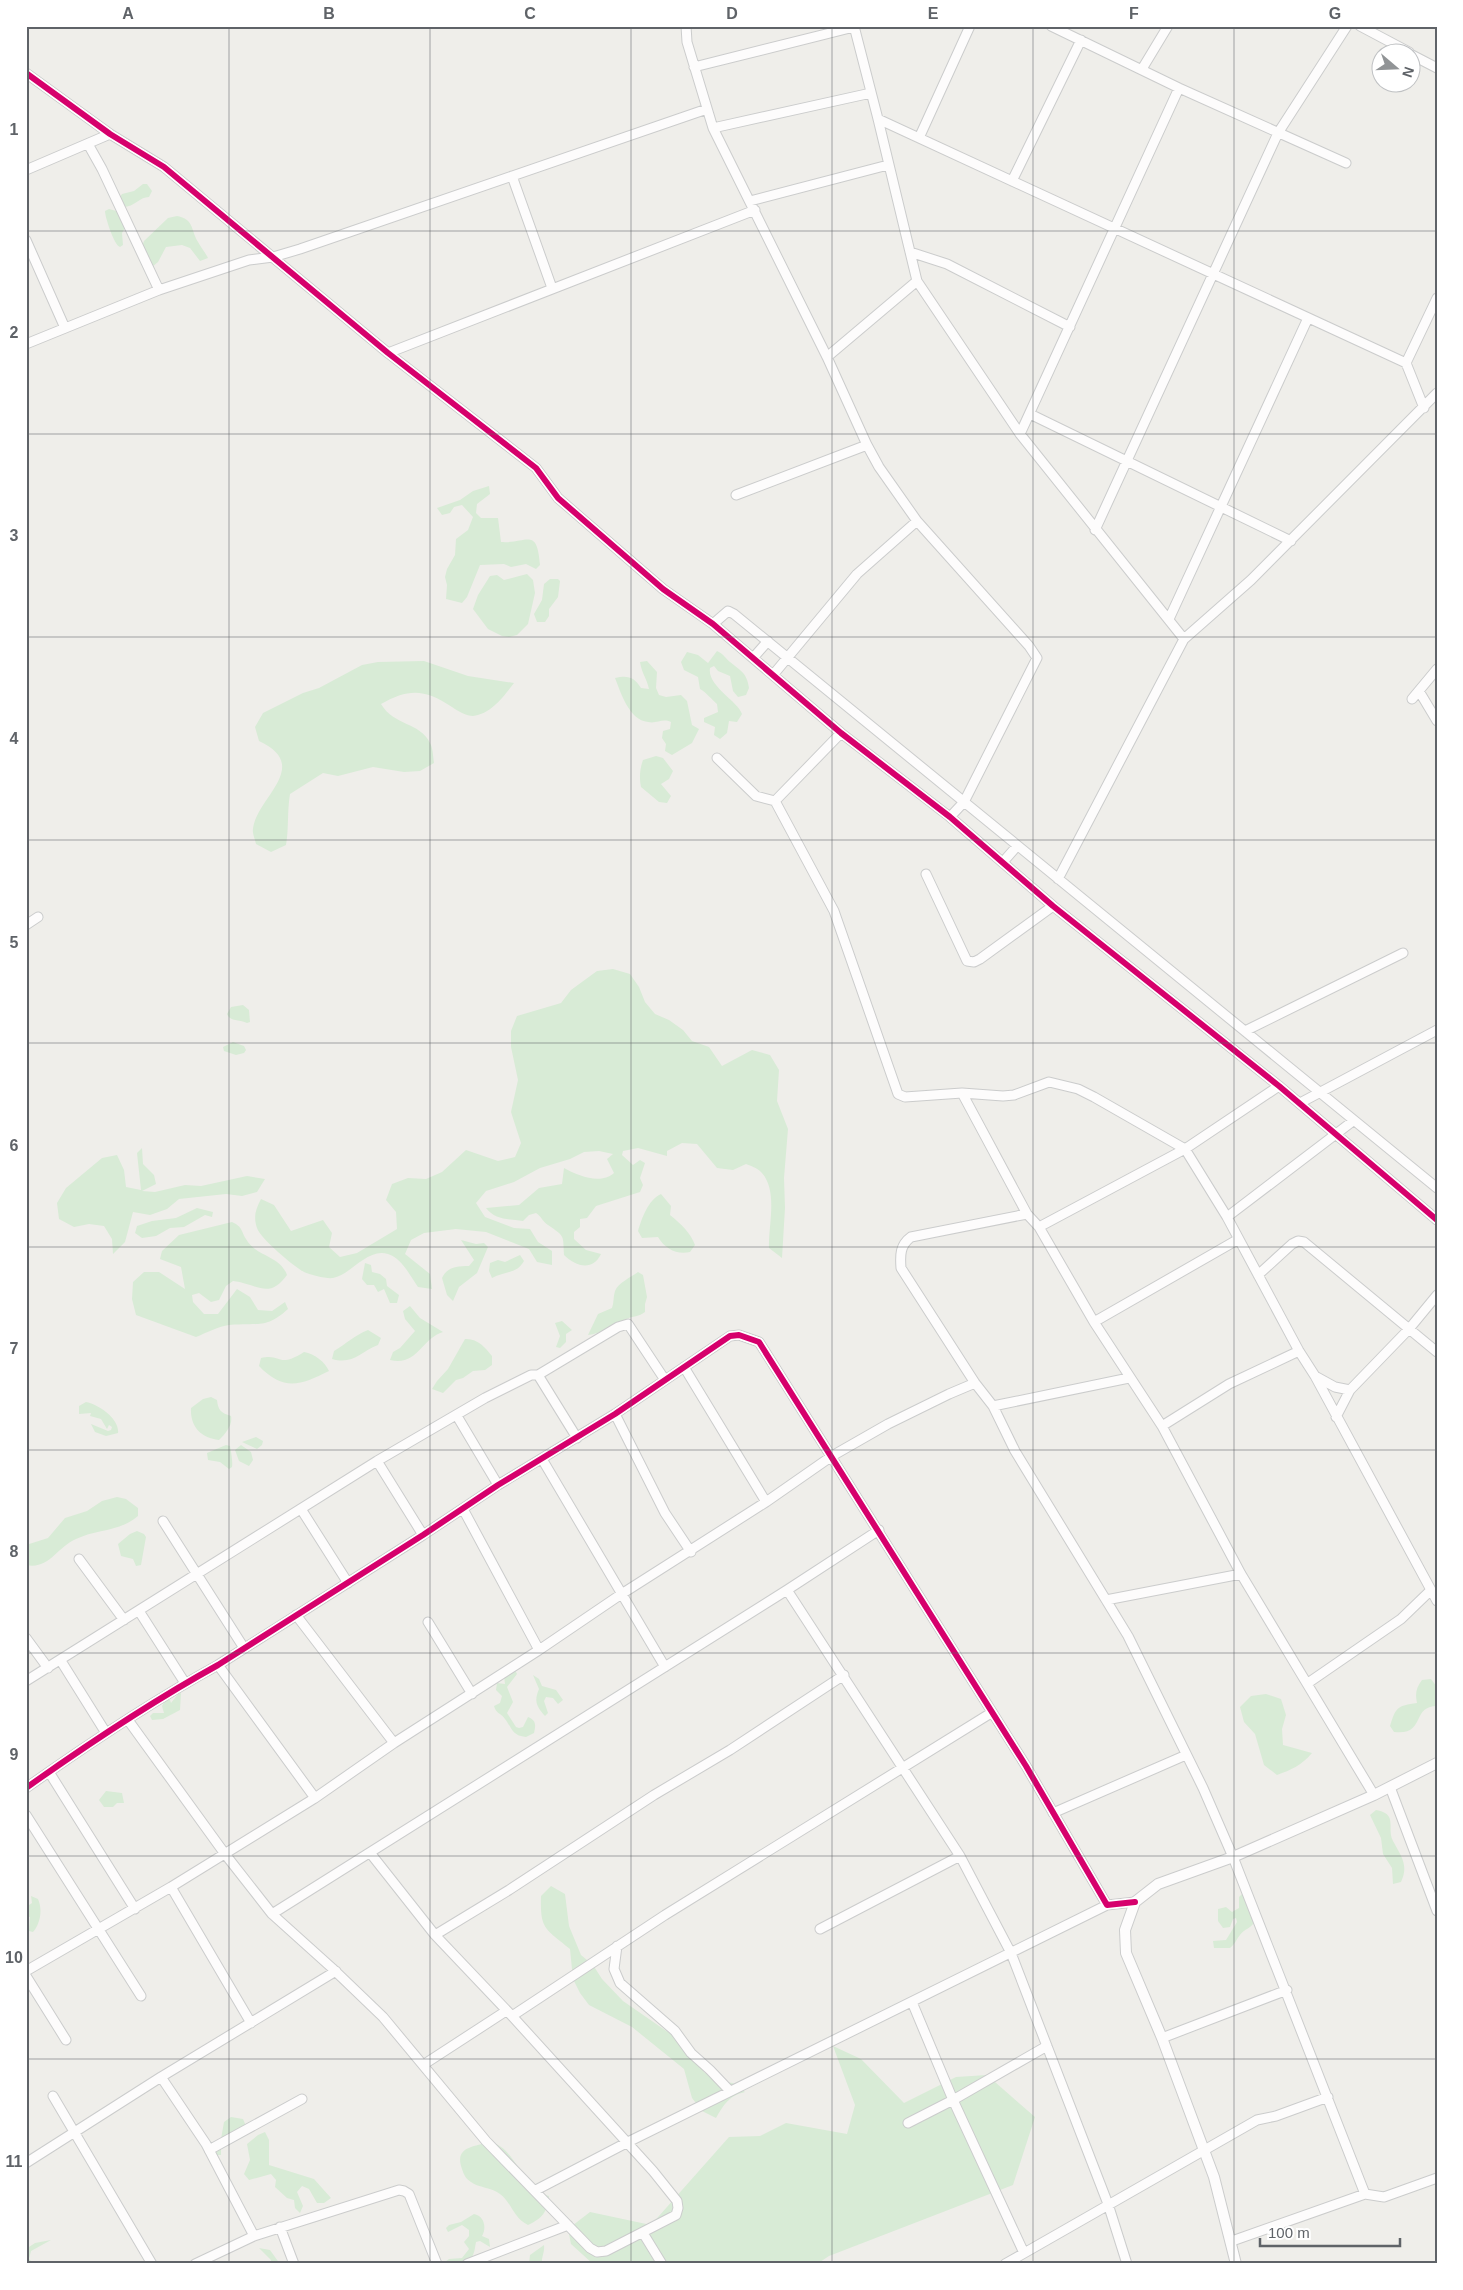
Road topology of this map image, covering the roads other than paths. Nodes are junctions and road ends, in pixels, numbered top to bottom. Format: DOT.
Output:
graph roads {
  1 [pos="686,26"];
  2 [pos="970,26"];
  3 [pos="1050,26"];
  4 [pos="1168,26"];
  5 [pos="1347,26"];
  6 [pos="1360,26"];
  7 [pos="854,27"];
  8 [pos="1081,40"];
  9 [pos="1390,42"];
  10 [pos="1420,59"];
  11 [pos="694,67"];
  12 [pos="1437,68"];
  13 [pos="1142,69"];
  14 [pos="26,73"];
  15 [pos="1179,88"];
  16 [pos="871,93"];
  17 [pos="706,108"];
  18 [pos="878,118"];
  19 [pos="713,128"];
  20 [pos="1278,133"];
  21 [pos="110,134"];
  22 [pos="919,138"];
  23 [pos="88,144"];
  24 [pos="1346,164"];
  25 [pos="888,165"];
  26 [pos="26,170"];
  27 [pos="512,176"];
  28 [pos="1012,181"];
  29 [pos="750,201"];
  30 [pos="755,210"];
  31 [pos="1115,229"];
  32 [pos="26,240"];
  33 [pos="910,252"];
  34 [pos="273,257"];
  35 [pos="1213,274"];
  36 [pos="917,281"];
  37 [pos="552,288"];
  38 [pos="159,290"];
  39 [pos="1437,298"];
  40 [pos="1308,318"];
  41 [pos="1070,327"];
  42 [pos="65,328"];
  43 [pos="26,344"];
  44 [pos="388,354"];
  45 [pos="827,357"];
  46 [pos="1406,363"];
  47 [pos="1437,392"];
  48 [pos="1424,408"];
  49 [pos="1030,414"];
  50 [pos="1020,434"];
  51 [pos="867,445"];
  52 [pos="1127,462"];
  53 [pos="736,495"];
  54 [pos="1220,507"];
  55 [pos="917,521"];
  56 [pos="1095,530"];
  57 [pos="1291,541"];
  58 [pos="1169,619"];
  59 [pos="713,624"];
  60 [pos="1184,639"];
  61 [pos="768,641"];
  62 [pos="788,657"];
  63 [pos="753,658"];
  64 [pos="1437,670"];
  65 [pos="773,674"];
  66 [pos="1419,691"];
  67 [pos="1412,700"];
  68 [pos="1437,720"];
  69 [pos="841,733"];
  70 [pos="717,758"];
  71 [pos="775,801"];
  72 [pos="964,802"];
  73 [pos="950,817"];
  74 [pos="1017,846"];
  75 [pos="1003,862"];
  76 [pos="926,874"];
  77 [pos="1058,879"];
  78 [pos="1053,906"];
  79 [pos="38,917"];
  80 [pos="26,925"];
  81 [pos="1403,953"];
  82 [pos="1245,1030"];
  83 [pos="1437,1030"];
  84 [pos="1280,1086"];
  85 [pos="962,1093"];
  86 [pos="1320,1093"];
  87 [pos="1300,1103"];
  88 [pos="1354,1121"];
  89 [pos="1336,1135"];
  90 [pos="1185,1149"];
  91 [pos="1435,1184"];
  92 [pos="1027,1214"];
  93 [pos="1227,1218"];
  94 [pos="1437,1220"];
  95 [pos="1039,1226"];
  96 [pos="1238,1240"];
  97 [pos="1258,1275"];
  98 [pos="1437,1295"];
  99 [pos="1094,1322"];
  100 [pos="1409,1329"];
  101 [pos="1299,1351"];
  102 [pos="1437,1352"];
  103 [pos="684,1367"];
  104 [pos="538,1375"];
  105 [pos="1315,1376"];
  106 [pos="1129,1378"];
  107 [pos="665,1380"];
  108 [pos="975,1383"];
  109 [pos="1350,1390"];
  110 [pos="993,1406"];
  111 [pos="615,1414"];
  112 [pos="457,1416"];
  113 [pos="1336,1417"];
  114 [pos="1162,1426"];
  115 [pos="577,1438"];
  116 [pos="832,1456"];
  117 [pos="542,1459"];
  118 [pos="377,1461"];
  119 [pos="498,1485"];
  120 [pos="766,1502"];
  121 [pos="301,1509"];
  122 [pos="463,1510"];
  123 [pos="163,1521"];
  124 [pos="879,1530"];
  125 [pos="423,1536"];
  126 [pos="691,1552"];
  127 [pos="79,1559"];
  128 [pos="197,1574"];
  129 [pos="1241,1574"];
  130 [pos="348,1583"];
  131 [pos="787,1590"];
  132 [pos="1430,1590"];
  133 [pos="620,1595"];
  134 [pos="1106,1600"];
  135 [pos="1437,1601"];
  136 [pos="139,1611"];
  137 [pos="296,1615"];
  138 [pos="124,1620"];
  139 [pos="428,1622"];
  140 [pos="26,1638"];
  141 [pos="244,1648"];
  142 [pos="539,1650"];
  143 [pos="61,1661"];
  144 [pos="218,1665"];
  145 [pos="665,1667"];
  146 [pos="48,1668"];
  147 [pos="844,1675"];
  148 [pos="26,1681"];
  149 [pos="185,1683"];
  150 [pos="1308,1683"];
  151 [pos="472,1694"];
  152 [pos="991,1713"];
  153 [pos="128,1720"];
  154 [pos="106,1734"];
  155 [pos="394,1743"];
  156 [pos="1186,1755"];
  157 [pos="1437,1763"];
  158 [pos="902,1767"];
  159 [pos="49,1772"];
  160 [pos="27,1786"];
  161 [pos="1390,1787"];
  162 [pos="1374,1795"];
  163 [pos="315,1798"];
  164 [pos="1053,1813"];
  165 [pos="26,1815"];
  166 [pos="224,1854"];
  167 [pos="371,1854"];
  168 [pos="960,1856"];
  169 [pos="1233,1857"];
  170 [pos="171,1887"];
  171 [pos="1434,1896"];
  172 [pos="1135,1902"];
  173 [pos="1107,1905"];
  174 [pos="135,1909"];
  175 [pos="1437,1912"];
  176 [pos="272,1914"];
  177 [pos="820,1929"];
  178 [pos="99,1930"];
  179 [pos="435,1935"];
  180 [pos="617,1946"];
  181 [pos="1011,1954"];
  182 [pos="26,1971"];
  183 [pos="336,1971"];
  184 [pos="26,1976"];
  185 [pos="1287,1990"];
  186 [pos="141,1996"];
  187 [pos="912,2002"];
  188 [pos="509,2013"];
  189 [pos="251,2023"];
  190 [pos="1162,2038"];
  191 [pos="66,2040"];
  192 [pos="1046,2046"];
  193 [pos="423,2065"];
  194 [pos="162,2077"];
  195 [pos="730,2092"];
  196 [pos="53,2096"];
  197 [pos="1328,2097"];
  198 [pos="302,2098"];
  199 [pos="953,2100"];
  200 [pos="908,2123"];
  201 [pos="74,2134"];
  202 [pos="628,2142"];
  203 [pos="209,2150"];
  204 [pos="1204,2150"];
  205 [pos="26,2163"];
  206 [pos="1437,2178"];
  207 [pos="536,2190"];
  208 [pos="1365,2194"];
  209 [pos="1108,2204"];
  210 [pos="568,2225"];
  211 [pos="280,2227"];
  212 [pos="643,2233"];
  213 [pos="254,2236"];
  214 [pos="1232,2241"];
  215 [pos="1024,2253"];
  216 [pos="152,2264"];
  217 [pos="195,2264"];
  218 [pos="294,2264"];
  219 [pos="436,2264"];
  220 [pos="467,2264"];
  221 [pos="662,2264"];
  222 [pos="1005,2264"];
  223 [pos="1127,2264"];
  224 [pos="1236,2264"];
  1 -- 11 [label="street"];
  2 -- 22 [label="street"];
  3 -- 8 [label="street"];
  4 -- 13 [label="street"];
  5 -- 20 [label="street"];
  6 -- 9 [label="street"];
  7 -- 11 [label="street"];
  7 -- 16 [label="street"];
  8 -- 13 [label="street"];
  8 -- 28 [label="street"];
  10 -- 12 [label="street"];
  11 -- 17 [label="street"];
  13 -- 15 [label="street"];
  14 -- 21 [label="street"];
  15 -- 20 [label="street"];
  15 -- 31 [label="street"];
  16 -- 18 [label="street"];
  16 -- 19 [label="street"];
  17 -- 19 [label="street"];
  17 -- 27 [label="street"];
  18 -- 22 [label="street"];
  18 -- 25 [label="street"];
  19 -- 29 [label="street"];
  20 -- 24 [label="street"];
  20 -- 35 [label="street"];
  21 -- 23 [label="street"];
  21 -- 34 [label="street"];
  22 -- 28 [label="street"];
  23 -- 26 [label="street"];
  23 -- 38 [label="street"];
  25 -- 29 [label="street"];
  25 -- 33 [label="street"];
  27 -- 34 [label="street"];
  27 -- 37 [label="street"];
  28 -- 31 [label="street"];
  29 -- 30 [label="street"];
  30 -- 37 [label="street"];
  30 -- 45 [label="street"];
  31 -- 35 [label="street"];
  31 -- 41 [label="street"];
  32 -- 42 [label="street"];
  33 -- 36 [label="street"];
  33 -- 41 [label="street"];
  34 -- 38 [label="street"];
  34 -- 44 [label="street"];
  35 -- 40 [label="street"];
  35 -- 52 [label="street"];
  36 -- 45 [label="street"];
  36 -- 50 [label="street"];
  37 -- 44 [label="street"];
  38 -- 42 [label="street"];
  39 -- 46 [label="street"];
  40 -- 46 [label="street"];
  40 -- 54 [label="street"];
  41 -- 49 [label="street"];
  42 -- 43 [label="street"];
  44 -- 59 [label="street"];
  45 -- 51 [label="street"];
  46 -- 48 [label="street"];
  47 -- 48 [label="street"];
  48 -- 57 [label="street"];
  49 -- 50 [label="street"];
  49 -- 52 [label="street"];
  50 -- 56 [label="street"];
  51 -- 53 [label="street"];
  51 -- 55 [label="street"];
  52 -- 54 [label="street"];
  52 -- 56 [label="street"];
  54 -- 57 [label="street"];
  54 -- 58 [label="street"];
  55 -- 62 [label="street"];
  55 -- 72 [label="street"];
  56 -- 58 [label="street"];
  57 -- 60 [label="street"];
  58 -- 60 [label="street"];
  59 -- 61 [label="street"];
  59 -- 63 [label="street"];
  60 -- 77 [label="street"];
  61 -- 62 [label="street"];
  61 -- 63 [label="street"];
  62 -- 65 [label="street"];
  62 -- 72 [label="street"];
  63 -- 65 [label="street"];
  64 -- 66 [label="street"];
  65 -- 69 [label="street"];
  66 -- 67 [label="street"];
  66 -- 68 [label="street"];
  69 -- 71 [label="street"];
  69 -- 73 [label="street"];
  70 -- 71 [label="street"];
  71 -- 85 [label="street"];
  72 -- 73 [label="street"];
  72 -- 74 [label="street"];
  73 -- 75 [label="street"];
  74 -- 75 [label="street"];
  74 -- 77 [label="street"];
  75 -- 78 [label="street"];
  76 -- 78 [label="street"];
  77 -- 82 [label="street"];
  78 -- 84 [label="street"];
  79 -- 80 [label="street"];
  81 -- 82 [label="street"];
  82 -- 86 [label="street"];
  83 -- 86 [label="street"];
  84 -- 87 [label="street"];
  84 -- 90 [label="street"];
  85 -- 90 [label="street"];
  85 -- 92 [label="street"];
  86 -- 87 [label="street"];
  86 -- 88 [label="street"];
  87 -- 89 [label="street"];
  88 -- 89 [label="street"];
  88 -- 91 [label="street"];
  89 -- 93 [label="street"];
  89 -- 94 [label="street"];
  90 -- 93 [label="street"];
  90 -- 95 [label="street"];
  92 -- 95 [label="street"];
  92 -- 108 [label="street"];
  93 -- 96 [label="street"];
  95 -- 99 [label="street"];
  96 -- 97 [label="street"];
  96 -- 99 [label="street"];
  97 -- 100 [label="street"];
  97 -- 101 [label="street"];
  98 -- 100 [label="street"];
  99 -- 106 [label="street"];
  100 -- 102 [label="street"];
  100 -- 109 [label="street"];
  101 -- 105 [label="street"];
  101 -- 114 [label="street"];
  103 -- 107 [label="street"];
  103 -- 116 [label="street"];
  103 -- 120 [label="street"];
  104 -- 107 [label="street"];
  104 -- 112 [label="street"];
  104 -- 115 [label="street"];
  105 -- 109 [label="street"];
  105 -- 113 [label="street"];
  106 -- 110 [label="street"];
  106 -- 114 [label="street"];
  107 -- 111 [label="street"];
  108 -- 110 [label="street"];
  108 -- 116 [label="street"];
  109 -- 113 [label="street"];
  110 -- 134 [label="street"];
  111 -- 115 [label="street"];
  111 -- 126 [label="street"];
  112 -- 118 [label="street"];
  112 -- 119 [label="street"];
  113 -- 132 [label="street"];
  114 -- 129 [label="street"];
  115 -- 117 [label="street"];
  116 -- 120 [label="street"];
  116 -- 124 [label="street"];
  117 -- 119 [label="street"];
  117 -- 133 [label="street"];
  118 -- 121 [label="street"];
  118 -- 125 [label="street"];
  119 -- 122 [label="street"];
  120 -- 126 [label="street"];
  121 -- 128 [label="street"];
  121 -- 130 [label="street"];
  122 -- 125 [label="street"];
  122 -- 142 [label="street"];
  123 -- 128 [label="street"];
  124 -- 131 [label="street"];
  124 -- 152 [label="street"];
  125 -- 130 [label="street"];
  126 -- 133 [label="street"];
  127 -- 138 [label="street"];
  128 -- 136 [label="street"];
  128 -- 141 [label="street"];
  129 -- 134 [label="street"];
  129 -- 150 [label="street"];
  130 -- 137 [label="street"];
  131 -- 145 [label="street"];
  131 -- 147 [label="street"];
  132 -- 135 [label="street"];
  132 -- 150 [label="street"];
  133 -- 142 [label="street"];
  133 -- 145 [label="street"];
  134 -- 156 [label="street"];
  136 -- 138 [label="street"];
  136 -- 149 [label="street"];
  137 -- 141 [label="street"];
  137 -- 155 [label="street"];
  138 -- 143 [label="street"];
  139 -- 151 [label="street"];
  140 -- 146 [label="street"];
  141 -- 144 [label="street"];
  142 -- 151 [label="street"];
  143 -- 146 [label="street"];
  143 -- 154 [label="street"];
  144 -- 149 [label="street"];
  144 -- 163 [label="street"];
  145 -- 167 [label="street"];
  146 -- 148 [label="street"];
  147 -- 158 [label="street"];
  147 -- 179 [label="street"];
  149 -- 153 [label="street"];
  150 -- 162 [label="street"];
  151 -- 155 [label="street"];
  152 -- 158 [label="street"];
  152 -- 164 [label="street"];
  153 -- 154 [label="street"];
  153 -- 166 [label="street"];
  154 -- 159 [label="street"];
  155 -- 163 [label="street"];
  156 -- 164 [label="street"];
  156 -- 169 [label="street"];
  157 -- 161 [label="street"];
  158 -- 168 [label="street"];
  158 -- 180 [label="street"];
  159 -- 160 [label="street"];
  159 -- 174 [label="street"];
  161 -- 162 [label="street"];
  161 -- 171 [label="street"];
  162 -- 169 [label="street"];
  163 -- 166 [label="street"];
  164 -- 173 [label="street"];
  165 -- 178 [label="street"];
  166 -- 170 [label="street"];
  166 -- 176 [label="street"];
  167 -- 176 [label="street"];
  167 -- 179 [label="street"];
  168 -- 177 [label="street"];
  168 -- 181 [label="street"];
  169 -- 172 [label="street"];
  169 -- 185 [label="street"];
  170 -- 174 [label="street"];
  170 -- 189 [label="street"];
  171 -- 175 [label="street"];
  172 -- 173 [label="street"];
  172 -- 190 [label="street"];
  173 -- 181 [label="street"];
  174 -- 178 [label="street"];
  176 -- 183 [label="street"];
  178 -- 182 [label="street"];
  178 -- 186 [label="street"];
  179 -- 188 [label="street"];
  180 -- 188 [label="street"];
  180 -- 195 [label="street"];
  181 -- 187 [label="street"];
  181 -- 192 [label="street"];
  183 -- 189 [label="street"];
  183 -- 193 [label="street"];
  184 -- 191 [label="street"];
  185 -- 190 [label="street"];
  185 -- 197 [label="street"];
  187 -- 195 [label="street"];
  187 -- 199 [label="street"];
  188 -- 193 [label="street"];
  188 -- 202 [label="street"];
  189 -- 194 [label="street"];
  190 -- 204 [label="street"];
  192 -- 199 [label="street"];
  192 -- 209 [label="street"];
  193 -- 207 [label="street"];
  194 -- 201 [label="street"];
  194 -- 203 [label="street"];
  195 -- 202 [label="street"];
  196 -- 201 [label="street"];
  197 -- 204 [label="street"];
  197 -- 208 [label="street"];
  198 -- 203 [label="street"];
  199 -- 200 [label="street"];
  199 -- 215 [label="street"];
  201 -- 205 [label="street"];
  201 -- 216 [label="street"];
  202 -- 207 [label="street"];
  202 -- 212 [label="street"];
  203 -- 213 [label="street"];
  204 -- 209 [label="street"];
  204 -- 214 [label="street"];
  206 -- 208 [label="street"];
  207 -- 210 [label="street"];
  208 -- 214 [label="street"];
  209 -- 215 [label="street"];
  209 -- 223 [label="street"];
  210 -- 212 [label="street"];
  210 -- 220 [label="street"];
  211 -- 213 [label="street"];
  211 -- 218 [label="street"];
  211 -- 219 [label="street"];
  212 -- 221 [label="street"];
  213 -- 217 [label="street"];
  214 -- 224 [label="street"];
  215 -- 222 [label="street"];
}
